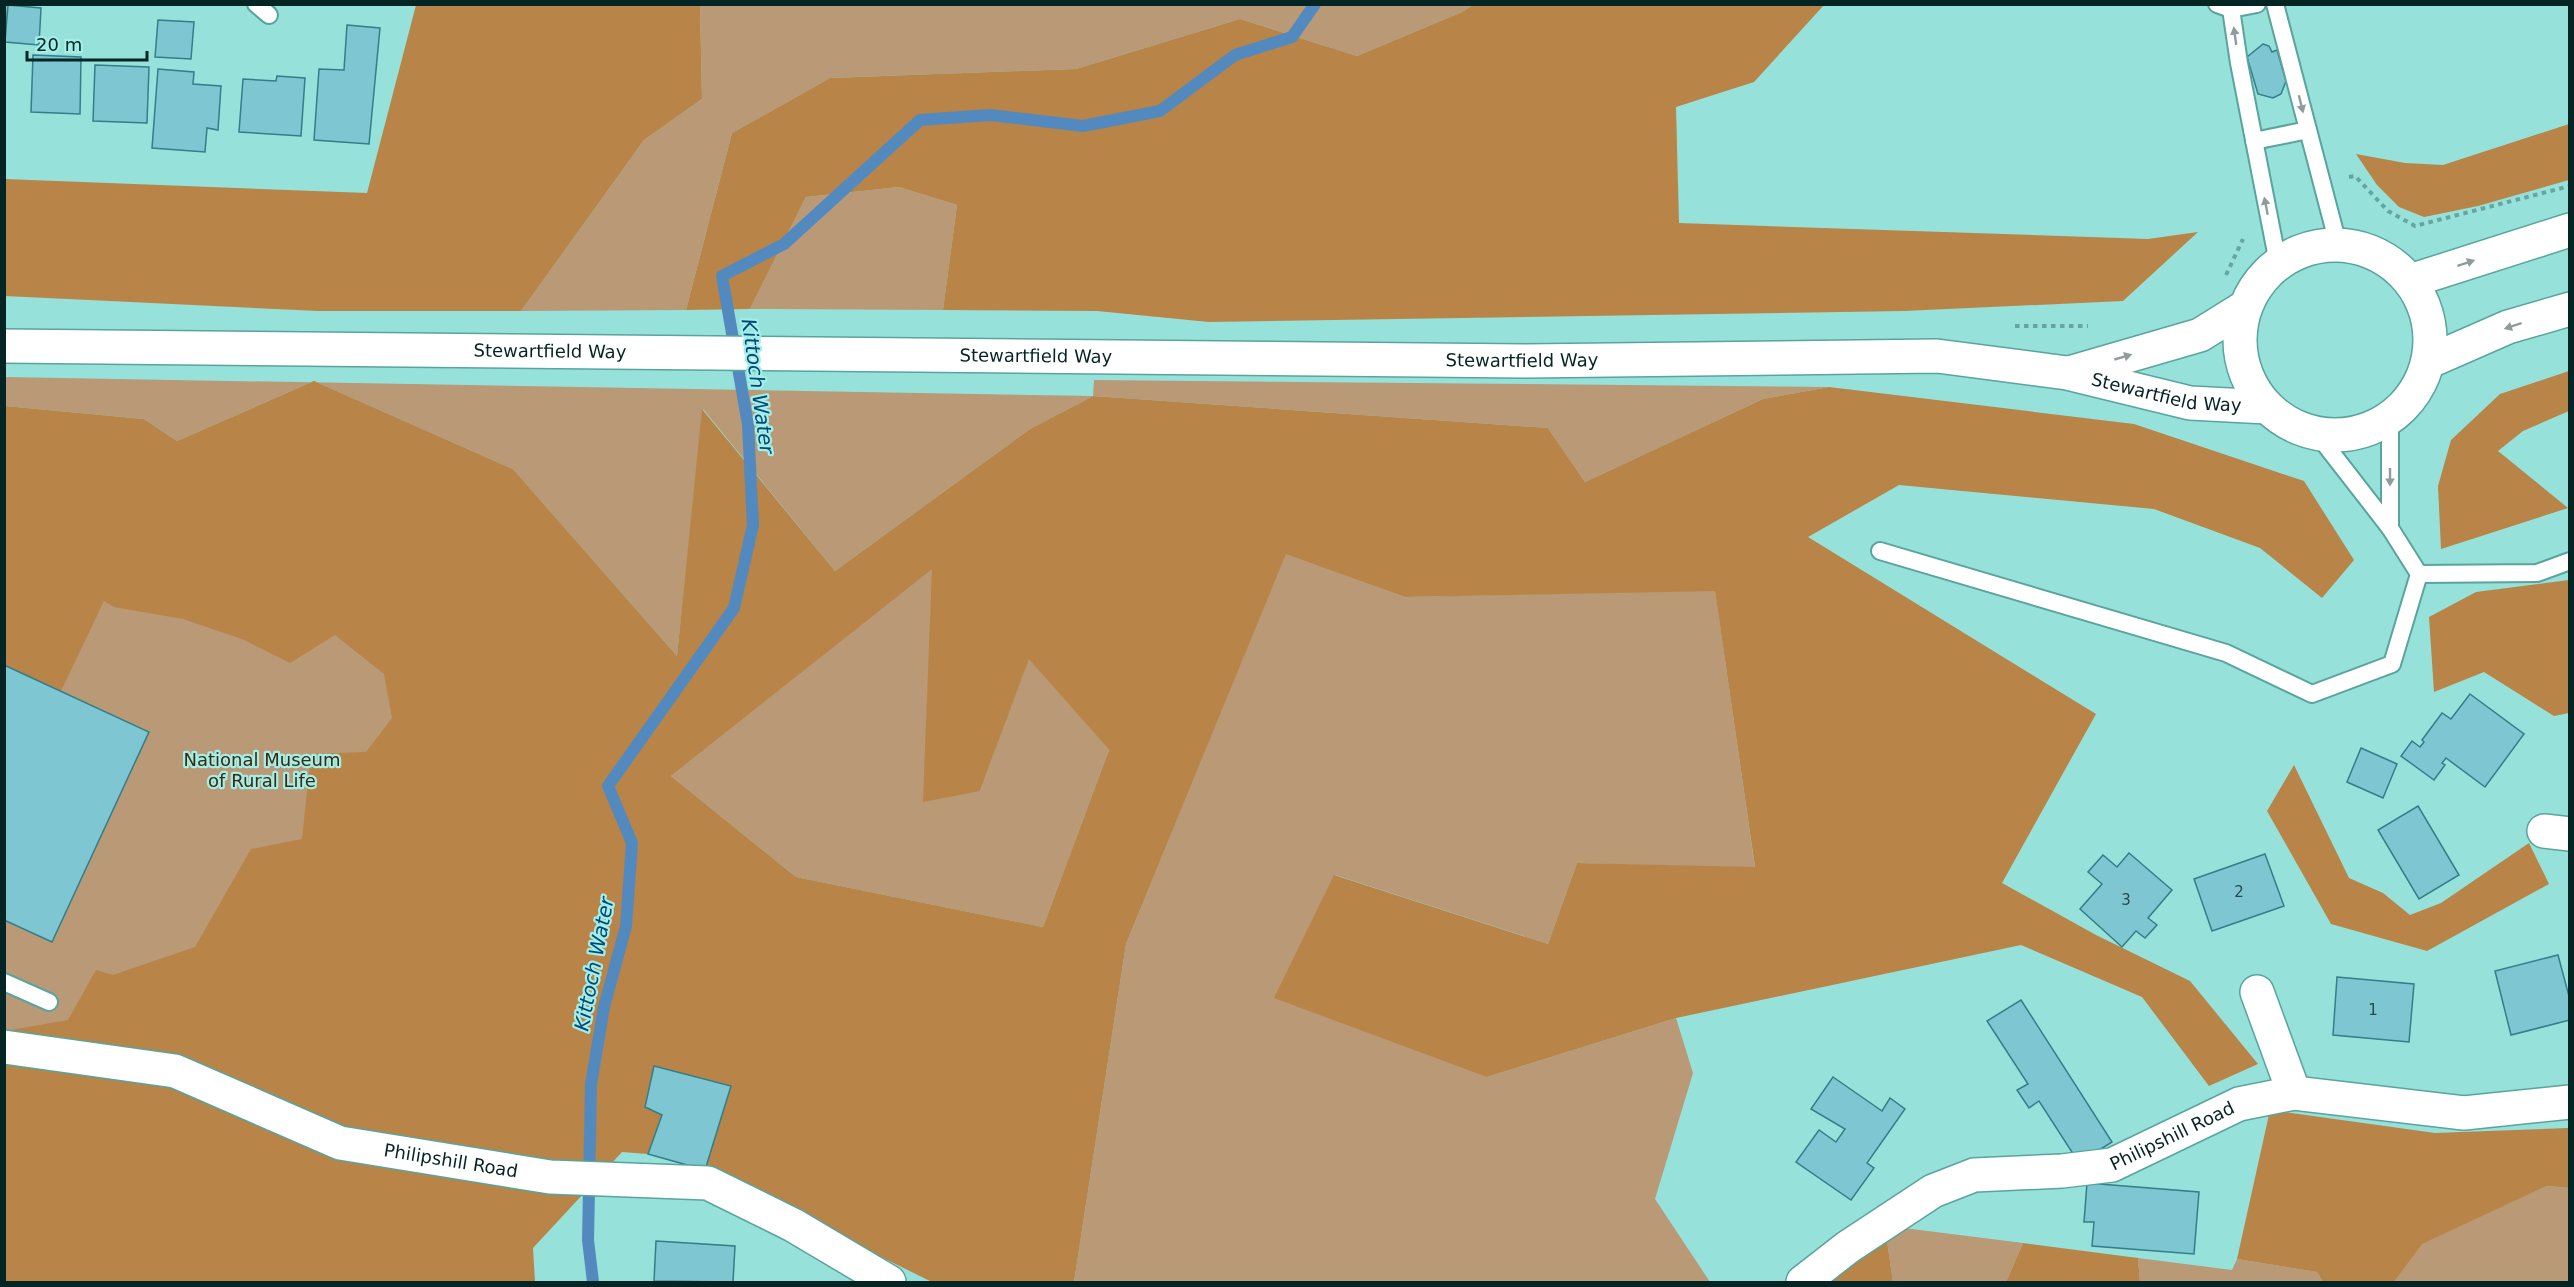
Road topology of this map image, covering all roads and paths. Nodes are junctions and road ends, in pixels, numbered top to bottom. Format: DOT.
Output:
graph roads {
  1 [pos="2257,4"];
  2 [pos="2275,4"];
  3 [pos="2224,7"];
  4 [pos="2308,130"];
  5 [pos="2254,141"];
  6 [pos="2321,183"];
  7 [pos="2570,186"];
  8 [pos="2265,202"];
  9 [pos="2570,230"];
  10 [pos="2338,244"];
  11 [pos="2278,263"];
  12 [pos="2223,281"];
  13 [pos="2410,281"];
  14 [pos="2245,307"];
  15 [pos="2570,309"];
  16 [pos="2004,326"];
  17 [pos="2097,326"];
  18 [pos="4,346"];
  19 [pos="2428,362"];
  20 [pos="2067,374"];
  21 [pos="2267,406"];
  22 [pos="2390,418"];
  23 [pos="2317,434"];
  24 [pos="2390,528"];
  25 [pos="1880,551"];
  26 [pos="2570,561"];
  27 [pos="2419,574"];
  28 [pos="4,982"];
  29 [pos="2257,992"];
  30 [pos="49,1002"];
  31 [pos="4,1047"];
  32 [pos="2294,1093"];
  33 [pos="2570,1102"];
  34 [pos="889,1282"];
  35 [pos="1803,1282"];
  1 -- 3 [label="lane"];
  2 -- 4 [label="lane, one-way"];
  5 -- 3 [label="lane, one-way"];
  4 -- 5 [label="lane"];
  4 -- 6 [label="lane"];
  5 -- 8 [label="lane"];
  6 -- 7 [label="path"];
  6 -- 10 [label="lane"];
  11 -- 8 [label="lane, one-way"];
  8 -- 12 [label="path"];
  13 -- 9 [label="street, one-way"];
  10 -- 11 [label="street"];
  10 -- 13 [label="street"];
  11 -- 14 [label="street"];
  13 -- 19 [label="street"];
  20 -- 14 [label="street, Stewartfield Way, one-way"];
  14 -- 21 [label="street"];
  15 -- 19 [label="street, one-way"];
  16 -- 17 [label="path"];
  18 -- 20 [label="street, Stewartfield Way"];
  19 -- 22 [label="street"];
  20 -- 21 [label="street, Stewartfield Way"];
  21 -- 23 [label="street"];
  22 -- 23 [label="street"];
  22 -- 24 [label="lane, one-way"];
  23 -- 24 [label="lane"];
  24 -- 27 [label="lane"];
  25 -- 27 [label="lane"];
  26 -- 27 [label="lane"];
  28 -- 30 [label="lane"];
  29 -- 32 [label="street"];
  31 -- 34 [label="street, Philipshill Road"];
  32 -- 33 [label="street, Philipshill Road"];
  32 -- 35 [label="street, Philipshill Road"];
}
